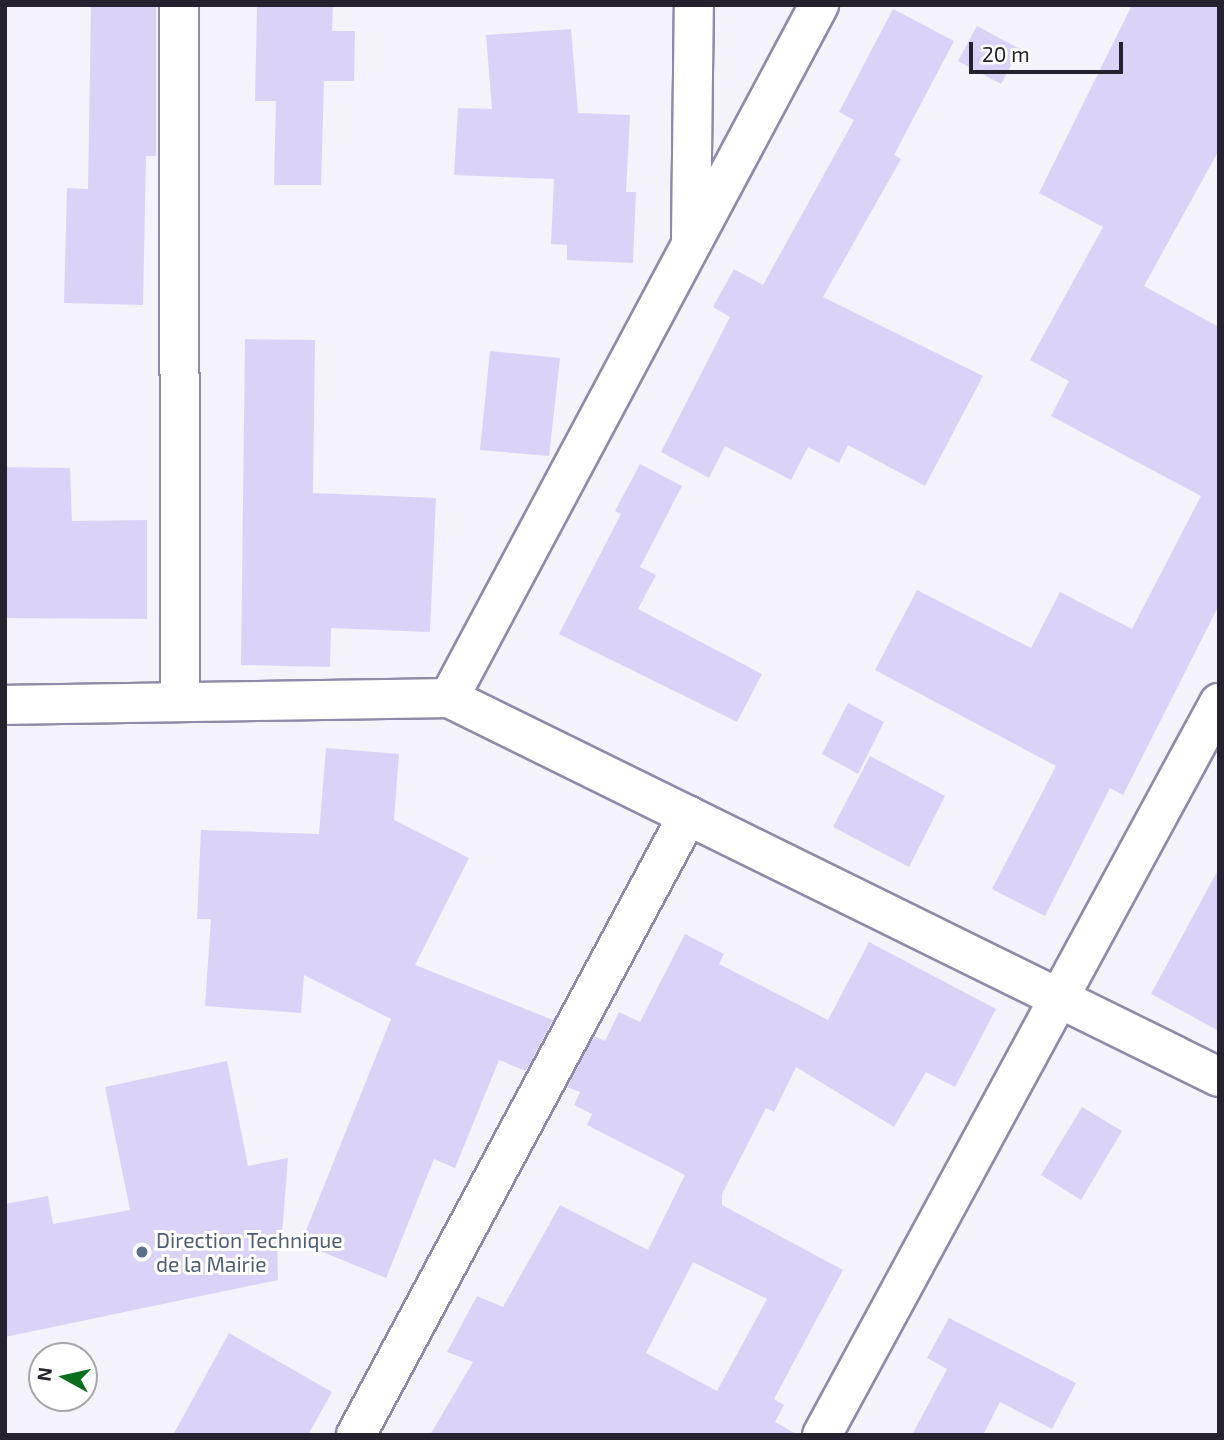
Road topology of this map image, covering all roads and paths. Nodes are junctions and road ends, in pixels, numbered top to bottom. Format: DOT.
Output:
graph roads {
  1 [pos="179,5"];
  2 [pos="694,5"];
  3 [pos="819,5"];
  4 [pos="691,245"];
  5 [pos="449,698"];
  6 [pos="180,702"];
  7 [pos="1219,703"];
  8 [pos="5,705"];
  9 [pos="688,815"];
  10 [pos="1058,998"];
  11 [pos="1219,1077"];
  12 [pos="356,1435"];
  13 [pos="821,1435"];
  1 -- 6 [label="street"];
  2 -- 4 [label="street"];
  3 -- 4 [label="street"];
  4 -- 5 [label="street"];
  5 -- 6 [label="street"];
  5 -- 9 [label="street"];
  6 -- 8 [label="street"];
  7 -- 10 [label="street"];
  9 -- 10 [label="street"];
  9 -- 12 [label="street"];
  10 -- 11 [label="street"];
  10 -- 13 [label="street"];
}
